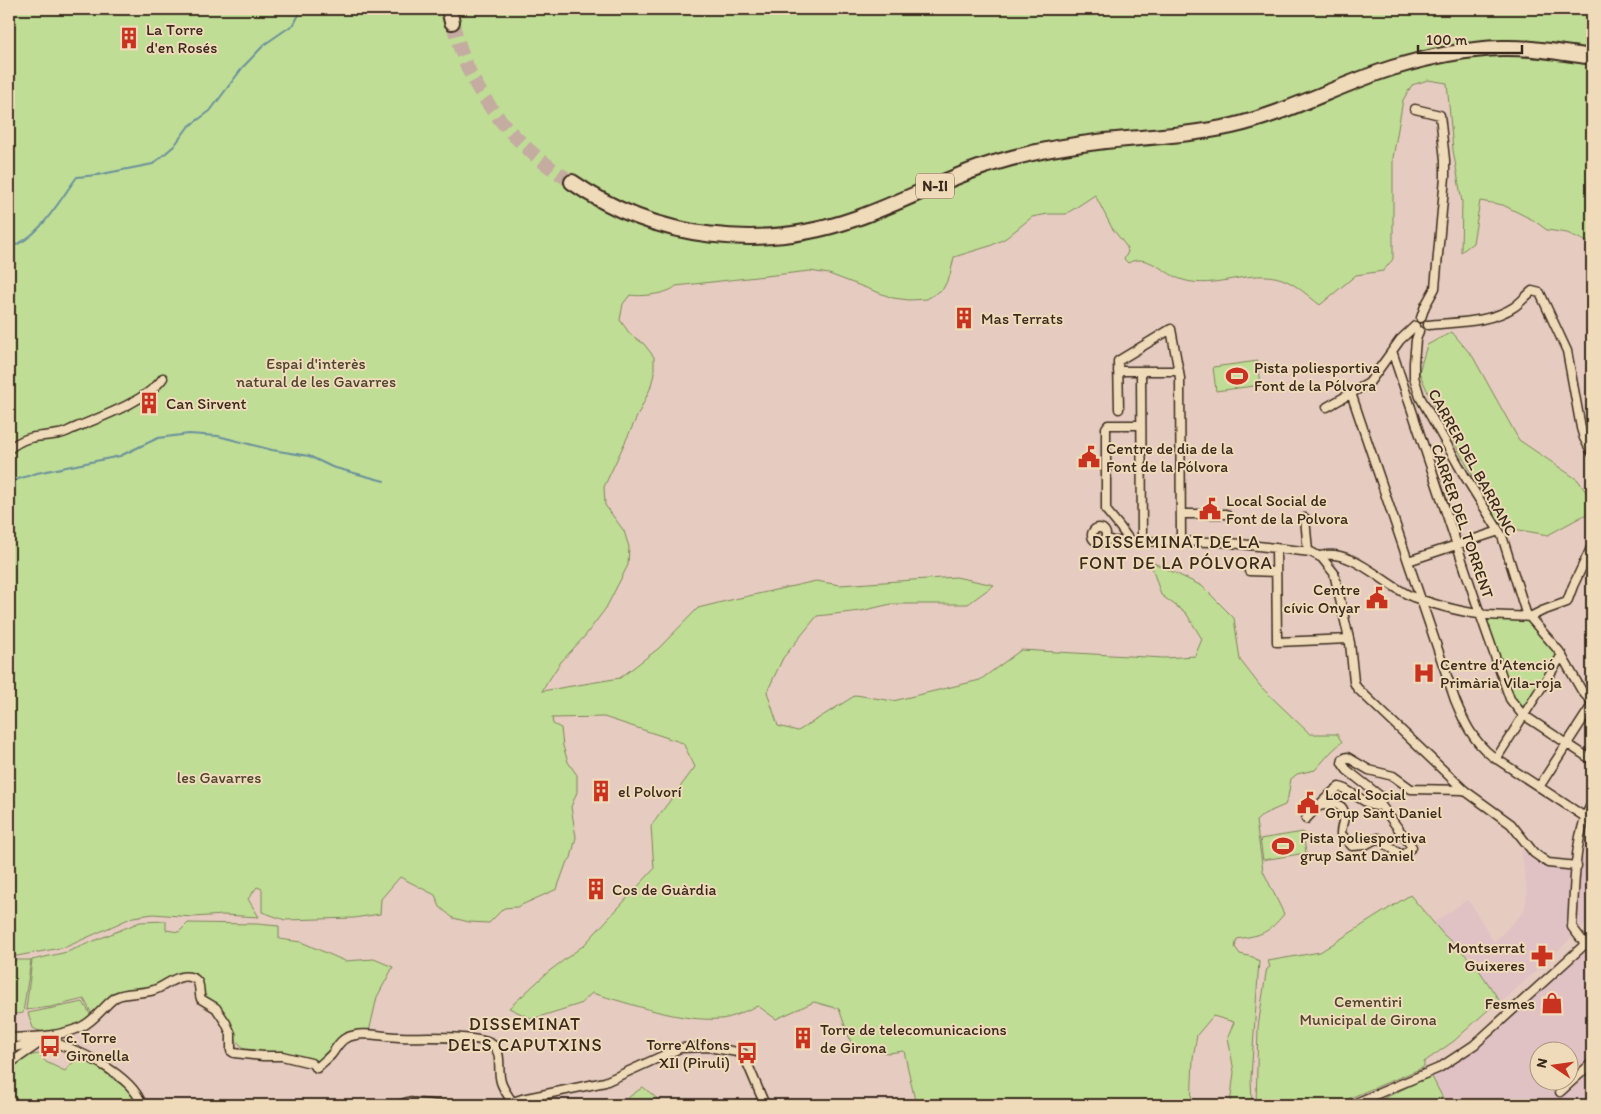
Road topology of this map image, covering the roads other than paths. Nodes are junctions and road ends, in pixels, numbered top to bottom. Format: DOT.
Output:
graph roads {
  1 [pos="1592,57"];
  2 [pos="1415,109"];
  3 [pos="572,182"];
  4 [pos="1421,318"];
  5 [pos="1428,325"];
  6 [pos="1417,328"];
  7 [pos="1392,351"];
  8 [pos="1118,371"];
  9 [pos="1179,371"];
  10 [pos="1141,372"];
  11 [pos="163,378"];
  12 [pos="1352,394"];
  13 [pos="1327,407"];
  14 [pos="1119,409"];
  15 [pos="1141,425"];
  16 [pos="9,449"];
  17 [pos="1592,453"];
  18 [pos="1181,514"];
  19 [pos="1226,514"];
  20 [pos="1305,518"];
  21 [pos="1499,531"];
  22 [pos="1106,538"];
  23 [pos="1130,541"];
  24 [pos="1142,541"];
  25 [pos="1181,541"];
  26 [pos="1457,545"];
  27 [pos="1592,546"];
  28 [pos="1276,548"];
  29 [pos="1308,551"];
  30 [pos="1320,556"];
  31 [pos="1408,561"];
  32 [pos="1249,564"];
  33 [pos="1276,572"];
  34 [pos="1420,599"];
  35 [pos="1481,614"];
  36 [pos="1530,617"];
  37 [pos="1349,639"];
  38 [pos="1562,655"];
  39 [pos="1592,704"];
  40 [pos="1524,716"];
  41 [pos="1567,744"];
  42 [pos="1496,759"];
  43 [pos="1592,760"];
  44 [pos="1539,787"];
  45 [pos="1464,790"];
  46 [pos="1592,803"];
  47 [pos="1380,804"];
  48 [pos="1320,806"];
  49 [pos="1585,817"];
  50 [pos="1306,819"];
  51 [pos="1577,866"];
  52 [pos="1592,938"];
  53 [pos="1585,944"];
  54 [pos="9,1038"];
  55 [pos="44,1038"];
  56 [pos="9,1049"];
  57 [pos="1592,1063"];
  58 [pos="9,1064"];
  59 [pos="1578,1076"];
  60 [pos="512,1102"];
  61 [pos="142,1105"];
  62 [pos="399,1105"];
  63 [pos="439,1105"];
  64 [pos="504,1105"];
  65 [pos="766,1105"];
  66 [pos="1350,1105"];
  1 -- 3 [label="highway, N-II"];
  2 -- 4 [label="street"];
  4 -- 5 [label="street"];
  4 -- 6 [label="street"];
  5 -- 6 [label="street"];
  5 -- 17 [label="street"];
  6 -- 7 [label="street"];
  6 -- 21 [label="street, CARRER DEL BARRANC"];
  7 -- 12 [label="street"];
  7 -- 26 [label="street, CARRER DEL TORRENT"];
  8 -- 9 [label="street"];
  8 -- 10 [label="street"];
  8 -- 14 [label="street"];
  9 -- 10 [label="street"];
  9 -- 18 [label="street"];
  10 -- 15 [label="street"];
  11 -- 16 [label="street"];
  12 -- 13 [label="street"];
  12 -- 31 [label="street"];
  15 -- 23 [label="street"];
  15 -- 24 [label="street"];
  18 -- 19 [label="street"];
  18 -- 25 [label="street"];
  20 -- 29 [label="street"];
  21 -- 26 [label="street"];
  21 -- 36 [label="street, CARRER DEL BARRANC"];
  22 -- 23 [label="street"];
  23 -- 24 [label="street"];
  24 -- 25 [label="street"];
  25 -- 28 [label="street"];
  26 -- 31 [label="street"];
  26 -- 35 [label="street, CARRER DEL TORRENT"];
  27 -- 36 [label="street"];
  28 -- 29 [label="street"];
  28 -- 33 [label="street"];
  29 -- 30 [label="street"];
  30 -- 34 [label="street"];
  30 -- 37 [label="street"];
  31 -- 34 [label="street"];
  32 -- 33 [label="street"];
  33 -- 37 [label="street"];
  34 -- 35 [label="street"];
  34 -- 42 [label="street"];
  35 -- 36 [label="street"];
  35 -- 40 [label="street, CARRER DEL TORRENT"];
  36 -- 38 [label="street, CARRER DEL BARRANC"];
  37 -- 45 [label="street"];
  38 -- 39 [label="street, CARRER DEL BARRANC"];
  38 -- 40 [label="street"];
  39 -- 41 [label="street"];
  40 -- 41 [label="street"];
  40 -- 42 [label="street"];
  41 -- 43 [label="street"];
  41 -- 44 [label="street"];
  42 -- 44 [label="street"];
  44 -- 49 [label="street"];
  45 -- 47 [label="street"];
  45 -- 51 [label="street"];
  46 -- 49 [label="street"];
  47 -- 48 [label="street"];
  47 -- 48 [label="street"];
  48 -- 50 [label="street"];
  49 -- 51 [label="street"];
  51 -- 53 [label="street"];
  52 -- 53 [label="street"];
  53 -- 66 [label="street"];
  54 -- 55 [label="street"];
  55 -- 56 [label="street"];
  55 -- 58 [label="street"];
  55 -- 60 [label="street"];
  55 -- 61 [label="street"];
  57 -- 59 [label="street"];
  60 -- 64 [label="street"];
  60 -- 65 [label="street"];
  62 -- 63 [label="street"];
}
